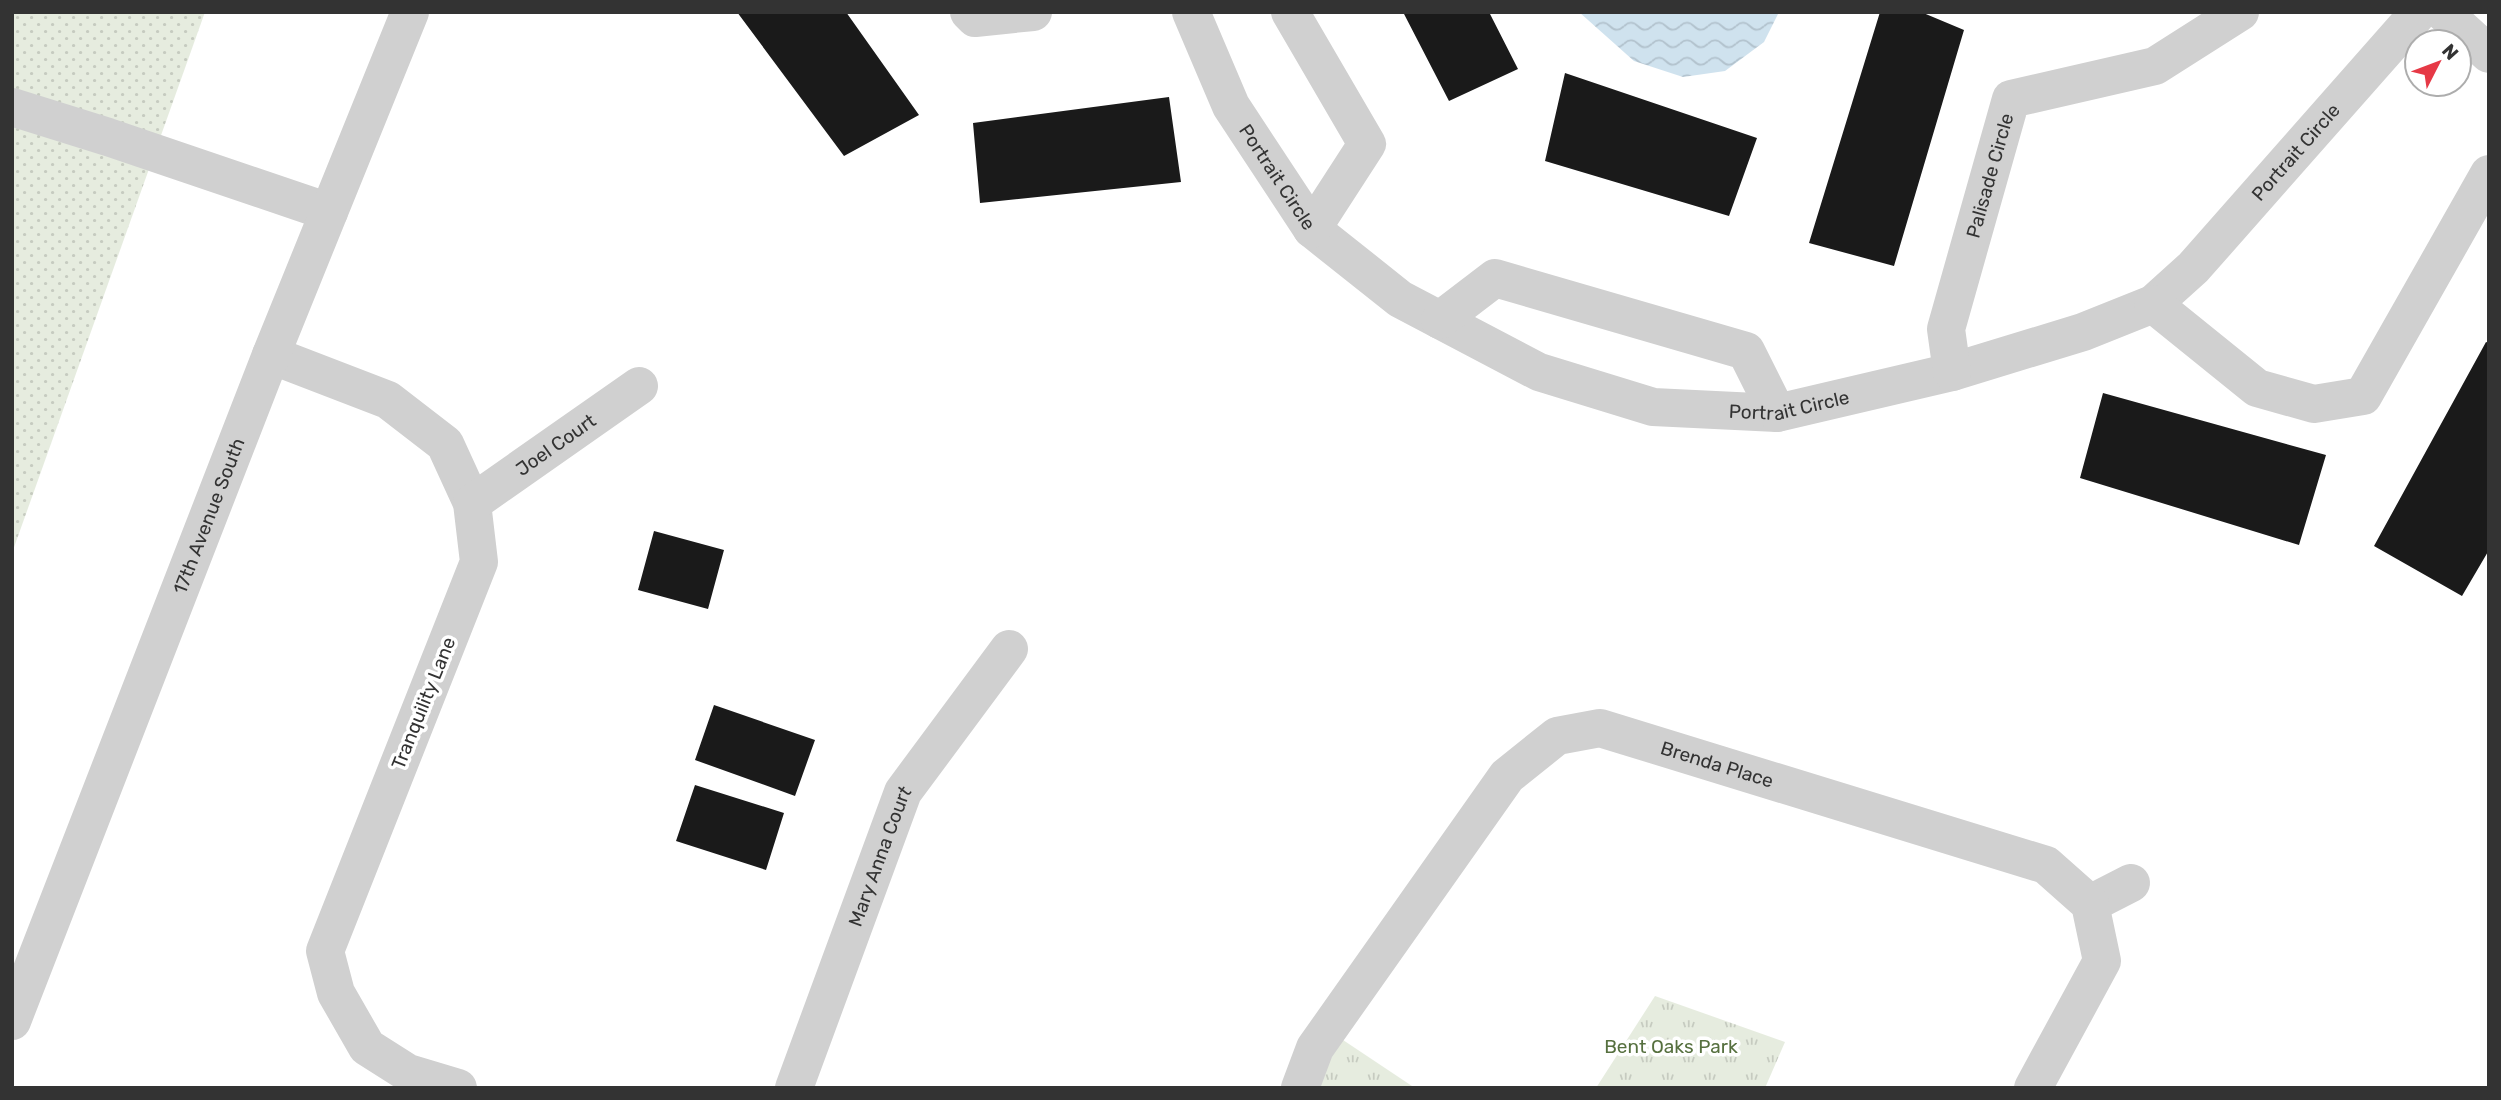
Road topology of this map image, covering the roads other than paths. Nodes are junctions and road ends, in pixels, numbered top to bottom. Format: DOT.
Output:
graph roads {
  1 [pos="410,12"];
  2 [pos="969,12"];
  3 [pos="1033,12"];
  4 [pos="1191,12"];
  5 [pos="1290,12"];
  6 [pos="2240,12"];
  7 [pos="2419,12"];
  8 [pos="2443,12"];
  9 [pos="2489,54"];
  10 [pos="12,107"];
  11 [pos="2489,174"];
  12 [pos="329,212"];
  13 [pos="1312,229"];
  14 [pos="2153,304"];
  15 [pos="1440,320"];
  16 [pos="271,355"];
  17 [pos="1952,372"];
  18 [pos="639,386"];
  19 [pos="1777,412"];
  20 [pos="472,503"];
  21 [pos="1009,649"];
  22 [pos="2131,883"];
  23 [pos="2090,904"];
  24 [pos="12,1021"];
  25 [pos="458,1088"];
  26 [pos="794,1088"];
  27 [pos="1300,1088"];
  28 [pos="2033,1088"];
  1 -- 12 [label="street, 17th Avenue South"];
  2 -- 3 [label="street"];
  4 -- 13 [label="street, Portrait Circle"];
  5 -- 13 [label="street"];
  6 -- 17 [label="street, Palisade Circle"];
  7 -- 14 [label="street, Portrait Circle"];
  8 -- 9 [label="street"];
  10 -- 12 [label="street"];
  11 -- 14 [label="street"];
  12 -- 16 [label="street, 17th Avenue South"];
  13 -- 15 [label="street, Portrait Circle"];
  14 -- 17 [label="street, Portrait Circle"];
  15 -- 19 [label="street, Portrait Circle"];
  15 -- 19 [label="street"];
  16 -- 20 [label="street, Tranquility Lane"];
  16 -- 24 [label="street, 17th Avenue South"];
  17 -- 19 [label="street, Portrait Circle"];
  18 -- 20 [label="street, Joel Court"];
  20 -- 25 [label="street, Tranquility Lane"];
  21 -- 26 [label="street, Mary Anna Court"];
  22 -- 23 [label="street"];
  23 -- 27 [label="street, Brenda Place"];
  23 -- 28 [label="street"];
}
